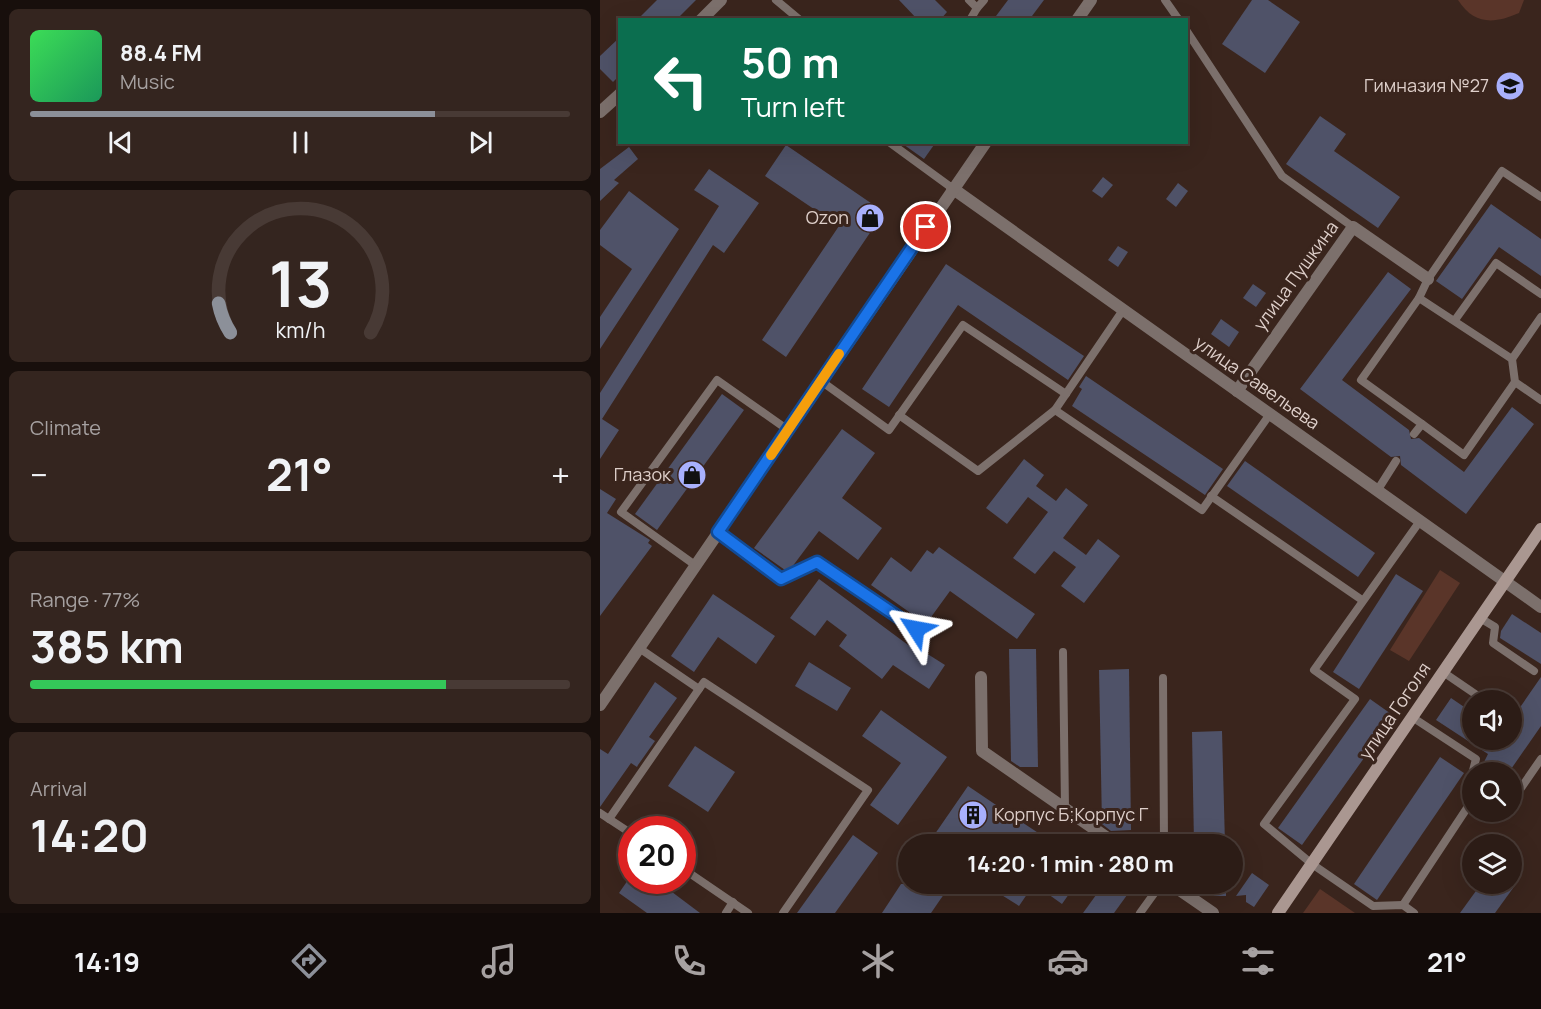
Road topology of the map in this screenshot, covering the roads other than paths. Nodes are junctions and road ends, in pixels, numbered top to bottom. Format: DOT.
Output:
graph roads {
  1 [pos="721,0"];
  2 [pos="776,0"];
  3 [pos="969,0"];
  4 [pos="984,0"];
  5 [pos="1091,0"];
  6 [pos="1165,0"];
  7 [pos="977,8"];
  8 [pos="708,18"];
  9 [pos="798,18"];
  10 [pos="971,18"];
  11 [pos="1078,18"];
  12 [pos="1178,18"];
  13 [pos="1188,33"];
  14 [pos="618,96"];
  15 [pos="600,112"];
  16 [pos="892,144"];
  17 [pos="985,144"];
  18 [pos="952,188"];
  19 [pos="1541,197"];
  20 [pos="1353,227"];
  21 [pos="1428,279"];
  22 [pos="1541,294"];
  23 [pos="1419,298"];
  24 [pos="1123,310"];
  25 [pos="1541,317"];
  26 [pos="1455,320"];
  27 [pos="1512,359"];
  28 [pos="821,381"];
  29 [pos="1515,382"];
  30 [pos="1237,391"];
  31 [pos="1066,394"];
  32 [pos="1541,400"];
  33 [pos="1055,410"];
  34 [pos="1270,414"];
  35 [pos="899,415"];
  36 [pos="1422,424"];
  37 [pos="788,430"];
  38 [pos="1414,434"];
  39 [pos="1396,461"];
  40 [pos="1377,490"];
  41 [pos="1211,496"];
  42 [pos="1420,521"];
  43 [pos="1541,529"];
  44 [pos="718,532"];
  45 [pos="695,566"];
  46 [pos="1505,582"];
  47 [pos="1362,600"];
  48 [pos="1541,607"];
  49 [pos="1480,618"];
  50 [pos="916,629"];
  51 [pos="639,648"];
  52 [pos="1063,652"];
  53 [pos="1534,671"];
  54 [pos="1443,672"];
  55 [pos="981,677"];
  56 [pos="1163,678"];
  57 [pos="699,689"];
  58 [pos="1469,690"];
  59 [pos="602,696"];
  60 [pos="1412,717"];
  61 [pos="1541,759"];
  62 [pos="1475,762"];
  63 [pos="1522,787"];
  64 [pos="1065,809"];
  65 [pos="600,813"];
  66 [pos="1462,816"];
  67 [pos="609,819"];
  68 [pos="618,825"];
  69 [pos="1101,834"];
  70 [pos="1164,834"];
  71 [pos="1312,864"];
  72 [pos="696,877"];
  73 [pos="1154,894"];
  74 [pos="1184,894"];
  75 [pos="733,902"];
  76 [pos="1403,905"];
  77 [pos="1208,912"];
  78 [pos="726,913"];
  79 [pos="748,913"];
  80 [pos="783,913"];
  81 [pos="1140,913"];
  82 [pos="1278,913"];
  83 [pos="1414,913"];
  1 -- 8 [label="street"];
  2 -- 9 [label="lane"];
  3 -- 7 [label="lane"];
  4 -- 7 [label="lane"];
  5 -- 11 [label="street"];
  6 -- 12 [label="lane"];
  7 -- 10 [label="lane"];
  13 -- 20 [label="lane"];
  14 -- 15 [label="street"];
  16 -- 18 [label="lane"];
  17 -- 18 [label="street"];
  18 -- 24 [label="street, улица Савельева"];
  18 -- 28 [label="street"];
  19 -- 21 [label="lane"];
  20 -- 21 [label="street, улица Пушкина"];
  20 -- 30 [label="street, улица Пушкина"];
  21 -- 23 [label="lane"];
  22 -- 26 [label="lane"];
  23 -- 26 [label="lane"];
  23 -- 36 [label="lane"];
  24 -- 30 [label="street, улица Савельева"];
  24 -- 31 [label="lane"];
  25 -- 27 [label="lane"];
  26 -- 27 [label="lane"];
  27 -- 29 [label="lane"];
  28 -- 35 [label="lane"];
  28 -- 37 [label="street"];
  29 -- 32 [label="lane"];
  29 -- 36 [label="lane"];
  30 -- 34 [label="street, улица Савельева"];
  31 -- 33 [label="lane"];
  31 -- 35 [label="lane"];
  33 -- 35 [label="lane"];
  33 -- 41 [label="lane"];
  34 -- 40 [label="street, улица Савельева"];
  34 -- 41 [label="lane"];
  36 -- 38 [label="lane"];
  37 -- 44 [label="street"];
  37 -- 45 [label="lane"];
  39 -- 40 [label="lane"];
  40 -- 42 [label="street, улица Савельева"];
  41 -- 47 [label="lane"];
  42 -- 46 [label="street, улица Савельева"];
  42 -- 47 [label="lane"];
  43 -- 46 [label="main road, улица Гоголя"];
  44 -- 45 [label="street"];
  44 -- 50 [label="lane"];
  45 -- 51 [label="street"];
  46 -- 48 [label="street, улица Савельева"];
  46 -- 49 [label="main road, улица Гоголя"];
  47 -- 71 [label="lane"];
  49 -- 53 [label="lane"];
  49 -- 54 [label="main road, улица Гоголя"];
  51 -- 57 [label="lane"];
  51 -- 59 [label="street"];
  52 -- 64 [label="lane"];
  54 -- 58 [label="lane"];
  54 -- 60 [label="main road, улица Гоголя"];
  55 -- 64 [label="street"];
  56 -- 70 [label="lane"];
  57 -- 67 [label="lane"];
  57 -- 80 [label="lane"];
  60 -- 62 [label="lane"];
  60 -- 71 [label="main road, улица Гоголя"];
  61 -- 63 [label="lane"];
  64 -- 69 [label="street"];
  65 -- 67 [label="lane"];
  66 -- 76 [label="lane"];
  67 -- 68 [label="lane"];
  71 -- 76 [label="lane"];
  71 -- 82 [label="main road, улица Гоголя"];
  72 -- 75 [label="lane"];
  73 -- 81 [label="lane"];
  74 -- 77 [label="street"];
  75 -- 78 [label="lane"];
  75 -- 79 [label="lane"];
  76 -- 83 [label="lane"];
}
